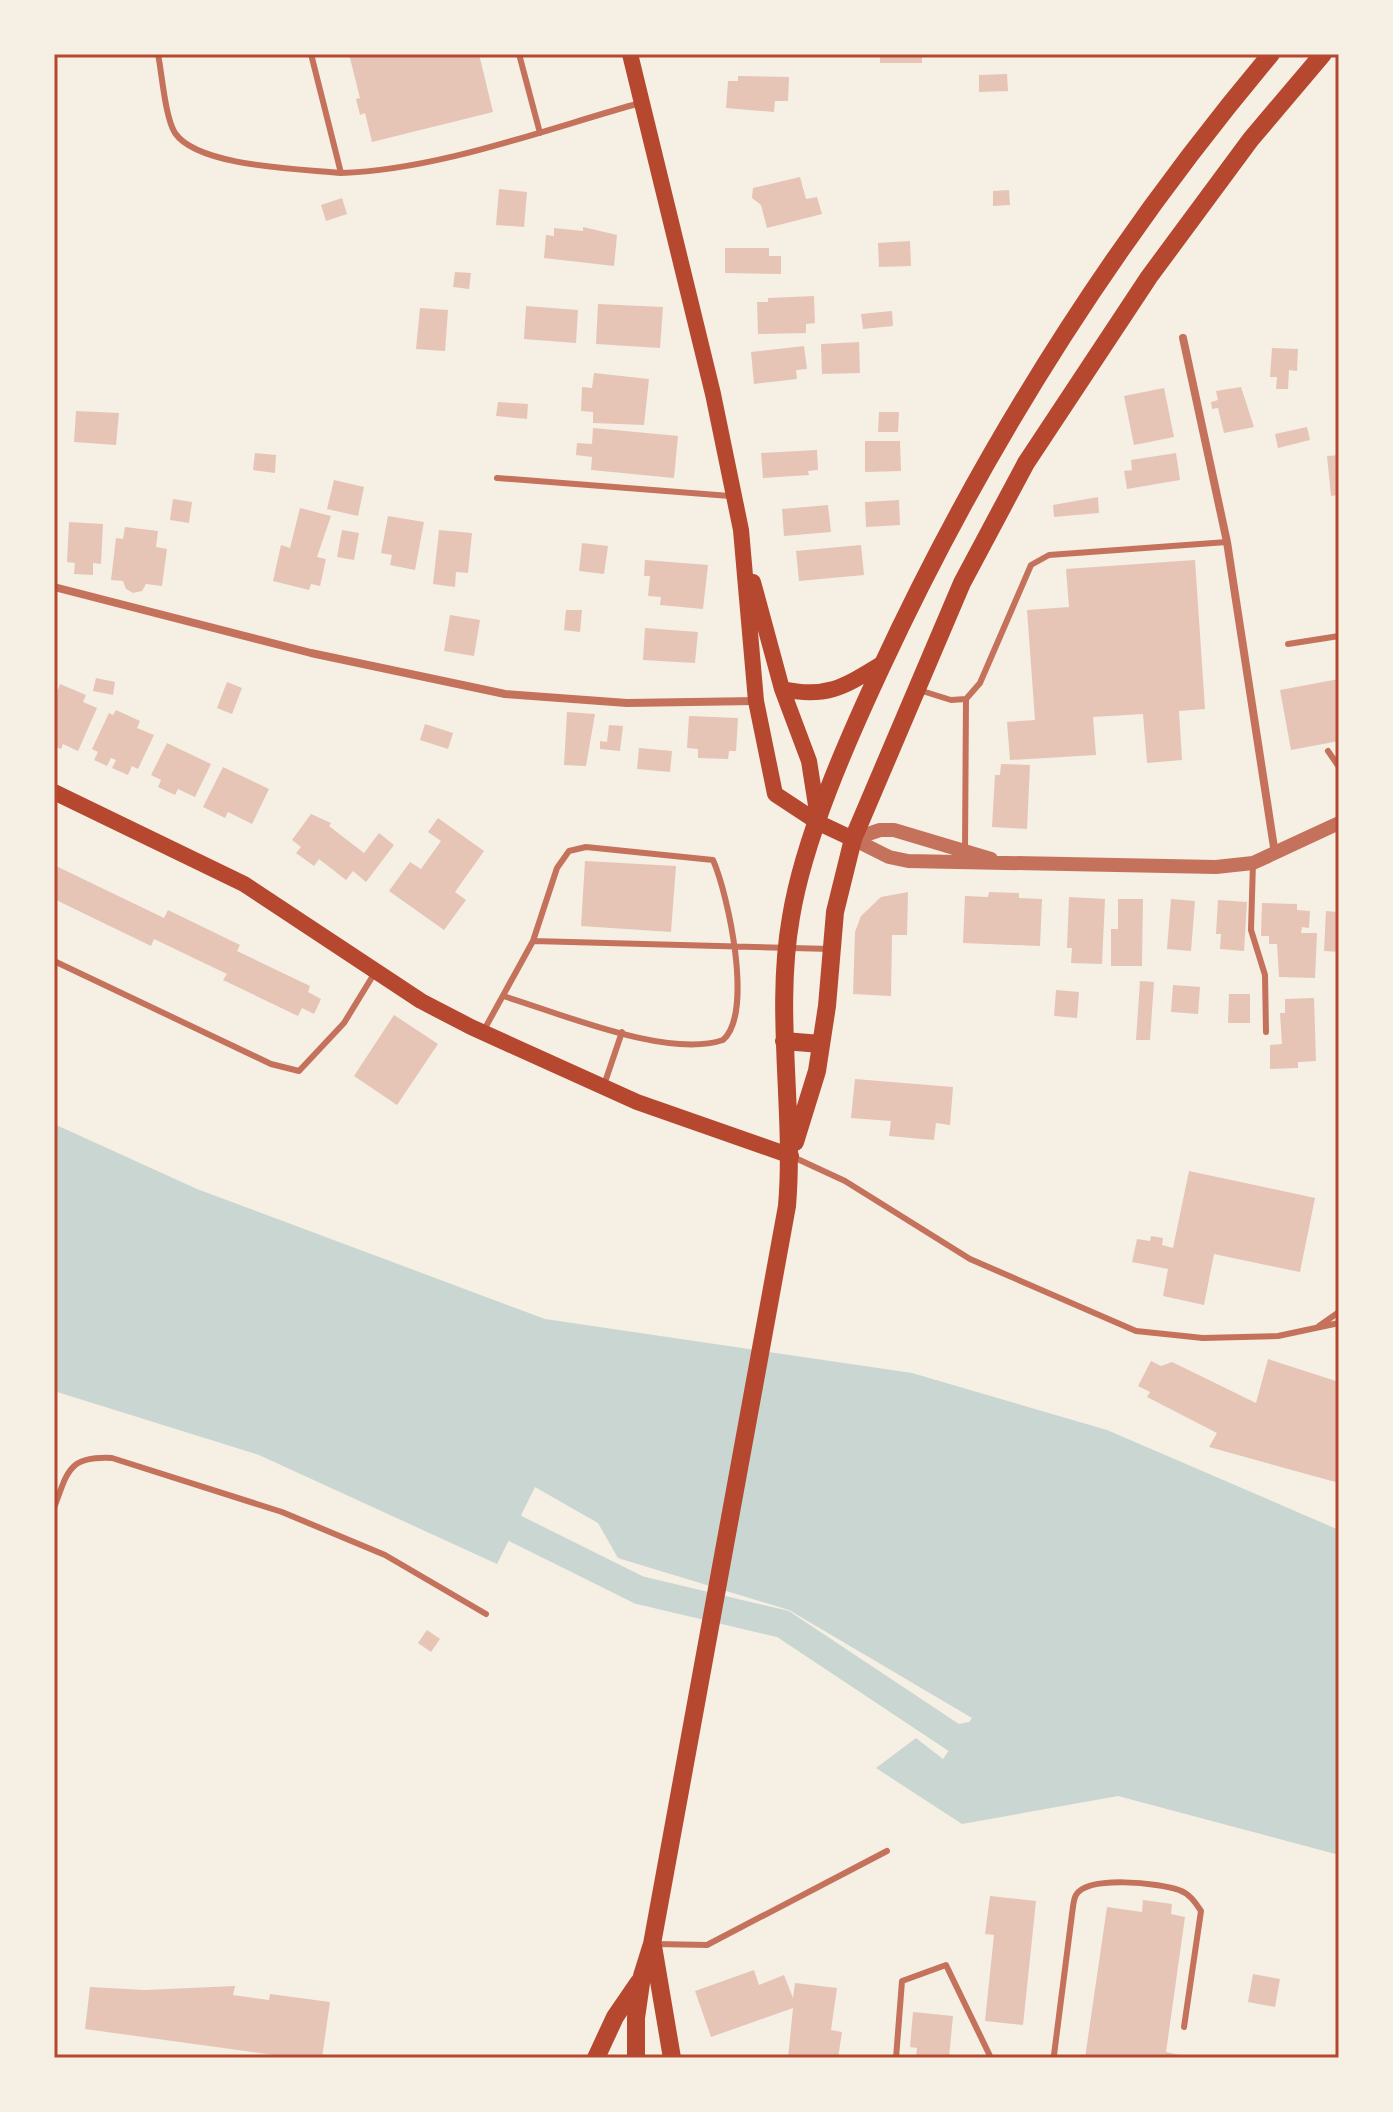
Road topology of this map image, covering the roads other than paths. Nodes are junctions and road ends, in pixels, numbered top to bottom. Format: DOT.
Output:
graph roads {
  1 [pos="158,54"];
  2 [pos="311,54"];
  3 [pos="519,54"];
  4 [pos="630,54"];
  5 [pos="1271,54"];
  6 [pos="1323,54"];
  7 [pos="642,103"];
  8 [pos="540,133"];
  9 [pos="341,173"];
  10 [pos="1183,338"];
  11 [pos="497,478"];
  12 [pos="734,496"];
  13 [pos="742,542"];
  14 [pos="1227,542"];
  15 [pos="54,587"];
  16 [pos="1339,636"];
  17 [pos="1288,644"];
  18 [pos="883,663"];
  19 [pos="782,689"];
  20 [pos="915,689"];
  21 [pos="966,699"];
  22 [pos="756,701"];
  23 [pos="1328,751"];
  24 [pos="1339,767"];
  25 [pos="54,792"];
  26 [pos="819,823"];
  27 [pos="1339,823"];
  28 [pos="853,839"];
  29 [pos="1275,854"];
  30 [pos="965,857"];
  31 [pos="1253,863"];
  32 [pos="533,941"];
  33 [pos="734,947"];
  34 [pos="786,949"];
  35 [pos="831,949"];
  36 [pos="54,961"];
  37 [pos="377,970"];
  38 [pos="503,996"];
  39 [pos="622,1032"];
  40 [pos="1266,1032"];
  41 [pos="482,1033"];
  42 [pos="784,1041"];
  43 [pos="821,1044"];
  44 [pos="603,1088"];
  45 [pos="791,1156"];
  46 [pos="1339,1312"];
  47 [pos="1339,1323"];
  48 [pos="1316,1328"];
  49 [pos="54,1508"];
  50 [pos="486,1614"];
  51 [pos="887,1851"];
  52 [pos="652,1944"];
  53 [pos="642,1976"];
  54 [pos="1184,2027"];
  55 [pos="1054,2055"];
  56 [pos="596,2058"];
  57 [pos="636,2058"];
  58 [pos="672,2058"];
  59 [pos="896,2058"];
  60 [pos="991,2058"];
  1 -- 9 [label="lane"];
  2 -- 9 [label="lane"];
  3 -- 8 [label="lane"];
  4 -- 7 [label="main road"];
  5 -- 18 [label="main road"];
  6 -- 20 [label="main road"];
  7 -- 8 [label="lane"];
  7 -- 12 [label="main road"];
  8 -- 9 [label="lane"];
  10 -- 14 [label="street"];
  11 -- 12 [label="lane"];
  12 -- 13 [label="main road"];
  13 -- 19 [label="main road"];
  13 -- 22 [label="main road"];
  14 -- 21 [label="lane"];
  14 -- 29 [label="street"];
  15 -- 22 [label="street"];
  16 -- 17 [label="lane"];
  18 -- 19 [label="main road"];
  18 -- 26 [label="main road"];
  19 -- 26 [label="main road"];
  20 -- 21 [label="lane"];
  20 -- 28 [label="main road"];
  21 -- 30 [label="lane"];
  22 -- 26 [label="main road"];
  23 -- 24 [label="lane"];
  25 -- 37 [label="main road"];
  26 -- 28 [label="main road"];
  26 -- 34 [label="main road"];
  27 -- 29 [label="street"];
  28 -- 30 [label="street"];
  28 -- 30 [label="street"];
  28 -- 35 [label="main road"];
  29 -- 31 [label="street"];
  30 -- 31 [label="street"];
  31 -- 40 [label="lane"];
  32 -- 33 [label="lane"];
  32 -- 33 [label="lane"];
  32 -- 38 [label="lane"];
  33 -- 34 [label="lane"];
  33 -- 39 [label="lane"];
  34 -- 35 [label="lane"];
  34 -- 42 [label="main road"];
  35 -- 43 [label="main road"];
  36 -- 37 [label="lane"];
  37 -- 41 [label="main road"];
  38 -- 39 [label="lane"];
  38 -- 41 [label="lane"];
  39 -- 44 [label="lane"];
  41 -- 44 [label="main road"];
  42 -- 43 [label="main road"];
  42 -- 45 [label="main road"];
  43 -- 45 [label="main road"];
  44 -- 45 [label="main road"];
  45 -- 48 [label="lane"];
  45 -- 52 [label="main road"];
  46 -- 48 [label="lane"];
  47 -- 48 [label="lane"];
  49 -- 50 [label="lane"];
  51 -- 52 [label="lane"];
  52 -- 53 [label="main road"];
  52 -- 58 [label="main road"];
  53 -- 56 [label="main road"];
  53 -- 57 [label="main road"];
  54 -- 55 [label="lane"];
  59 -- 60 [label="lane"];
}
